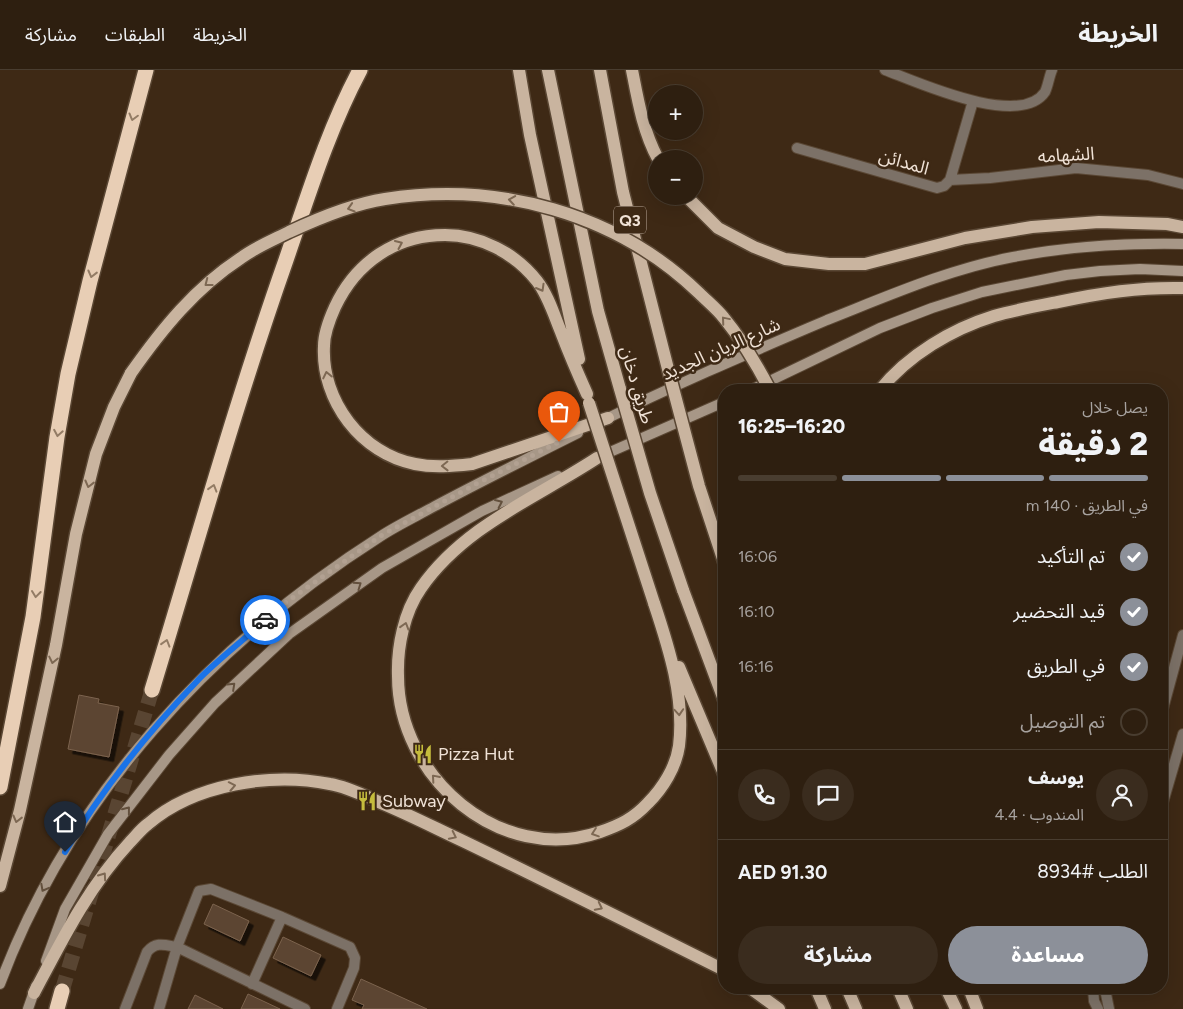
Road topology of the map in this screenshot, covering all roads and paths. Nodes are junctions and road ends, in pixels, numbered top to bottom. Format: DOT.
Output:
graph roads {
  1 [pos="146,70"];
  2 [pos="360,70"];
  3 [pos="519,70"];
  4 [pos="548,70"];
  5 [pos="600,70"];
  6 [pos="632,70"];
  7 [pos="885,70"];
  8 [pos="1052,70"];
  9 [pos="973,101"];
  10 [pos="797,148"];
  11 [pos="653,150"];
  12 [pos="950,180"];
  13 [pos="1183,184"];
  14 [pos="695,205"];
  15 [pos="1183,226"];
  16 [pos="1183,244"];
  17 [pos="1183,271"];
  18 [pos="1183,288"];
  19 [pos="763,384"];
  20 [pos="767,384"];
  21 [pos="886,384"];
  22 [pos="588,399"];
  23 [pos="718,405"];
  24 [pos="608,418"];
  25 [pos="597,458"];
  26 [pos="718,543"];
  27 [pos="663,630"];
  28 [pos="1183,635"];
  29 [pos="718,684"];
  30 [pos="152,690"];
  31 [pos="1168,690"];
  32 [pos="1183,734"];
  33 [pos="718,760"];
  34 [pos="1168,784"];
  35 [pos="0,786"];
  36 [pos="0,886"];
  37 [pos="282,917"];
  38 [pos="177,947"];
  39 [pos="718,967"];
  40 [pos="0,984"];
  41 [pos="252,984"];
  42 [pos="62,991"];
  43 [pos="34,993"];
  44 [pos="758,994"];
  45 [pos="819,994"];
  46 [pos="850,994"];
  47 [pos="901,994"];
  48 [pos="949,994"];
  49 [pos="971,994"];
  50 [pos="1093,994"];
  51 [pos="1106,994"];
  52 [pos="28,1009"];
  53 [pos="57,1009"];
  54 [pos="126,1009"];
  55 [pos="158,1009"];
  56 [pos="305,1009"];
  57 [pos="337,1009"];
  58 [pos="779,1009"];
  59 [pos="825,1009"];
  60 [pos="856,1009"];
  61 [pos="908,1009"];
  62 [pos="956,1009"];
  63 [pos="977,1009"];
  64 [pos="1098,1009"];
  65 [pos="1109,1009"];
  1 -- 35 [label="highway, one-way"];
  30 -- 2 [label="highway, one-way"];
  3 -- 22 [label="main road"];
  4 -- 29 [label="main road, طريق دخان, bridge"];
  5 -- 26 [label="main road, طريق دخان / Q3, bridge"];
  6 -- 11 [label="main road"];
  7 -- 9 [label="street"];
  8 -- 9 [label="street"];
  9 -- 12 [label="street, المدائن"];
  10 -- 12 [label="street, المدائن"];
  12 -- 13 [label="street, الشهامه"];
  14 -- 15 [label="main road"];
  16 -- 24 [label="main road, شارع الريان الجديد"];
  17 -- 19 [label="main road"];
  18 -- 21 [label="main road"];
  20 -- 36 [label="main road, one-way, bridge"];
  24 -- 22 [label="main road, one-way"];
  22 -- 27 [label="main road, bridge"];
  23 -- 25 [label="main road"];
  24 -- 40 [label="main road, شارع الريان الجديد, one-way"];
  27 -- 25 [label="main road, one-way"];
  43 -- 25 [label="main road, one-way"];
  27 -- 33 [label="main road"];
  28 -- 31 [label="street"];
  32 -- 34 [label="street"];
  37 -- 38 [label="street"];
  37 -- 41 [label="street"];
  37 -- 57 [label="street"];
  38 -- 41 [label="street"];
  38 -- 54 [label="street"];
  38 -- 55 [label="street"];
  43 -- 39 [label="main road, one-way"];
  41 -- 56 [label="street"];
  42 -- 53 [label="highway"];
  43 -- 52 [label="main road"];
  44 -- 58 [label="main road"];
  45 -- 59 [label="main road"];
  46 -- 60 [label="main road"];
  47 -- 61 [label="main road"];
  48 -- 62 [label="main road"];
  49 -- 63 [label="main road"];
  50 -- 64 [label="street"];
  51 -- 65 [label="street"];
}
